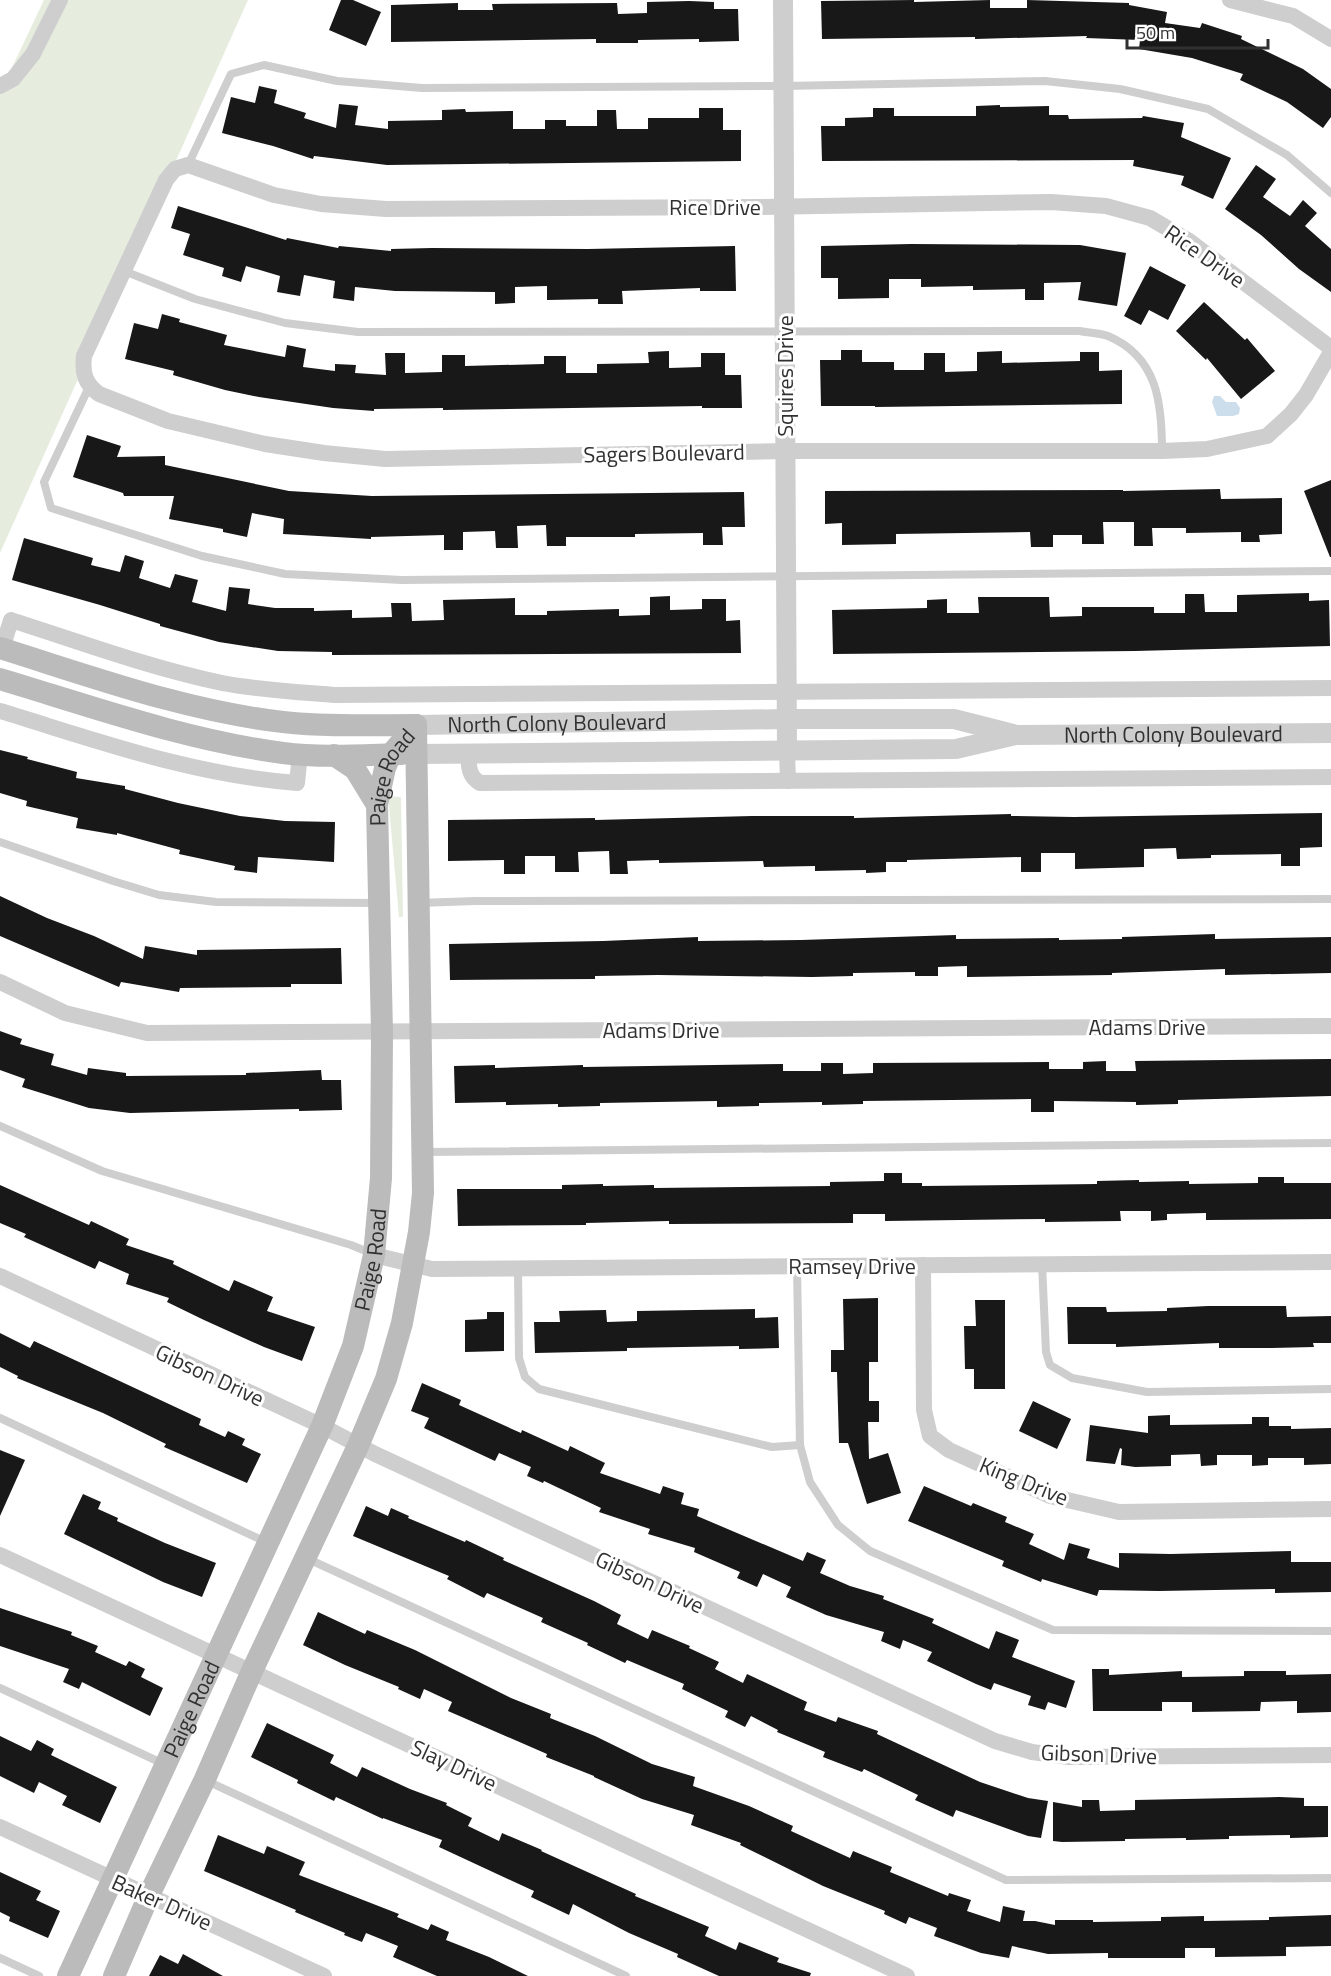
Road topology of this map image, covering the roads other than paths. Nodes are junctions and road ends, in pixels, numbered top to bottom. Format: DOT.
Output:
graph roads {
  1 [pos="783,0"];
  2 [pos="1230,0"];
  3 [pos="57,1"];
  4 [pos="1331,39"];
  5 [pos="0,86"];
  6 [pos="784,86"];
  7 [pos="188,165"];
  8 [pos="1331,193"];
  9 [pos="785,207"];
  10 [pos="124,271"];
  11 [pos="785,330"];
  12 [pos="1331,350"];
  13 [pos="89,387"];
  14 [pos="786,451"];
  15 [pos="1162,451"];
  16 [pos="1331,572"];
  17 [pos="786,577"];
  18 [pos="1,648"];
  19 [pos="0,679"];
  20 [pos="1331,688"];
  21 [pos="788,691"];
  22 [pos="0,711"];
  23 [pos="787,719"];
  24 [pos="416,725"];
  25 [pos="1331,733"];
  26 [pos="1016,735"];
  27 [pos="787,752"];
  28 [pos="468,753"];
  29 [pos="300,754"];
  30 [pos="334,754"];
  31 [pos="391,754"];
  32 [pos="416,754"];
  33 [pos="1331,777"];
  34 [pos="788,781"];
  35 [pos="377,805"];
  36 [pos="0,842"];
  37 [pos="1331,900"];
  38 [pos="379,903"];
  39 [pos="419,903"];
  40 [pos="0,982"];
  41 [pos="1331,1026"];
  42 [pos="420,1032"];
  43 [pos="382,1033"];
  44 [pos="0,1126"];
  45 [pos="1331,1143"];
  46 [pos="422,1152"];
  47 [pos="374,1254"];
  48 [pos="1331,1262"];
  49 [pos="1042,1264"];
  50 [pos="412,1265"];
  51 [pos="923,1265"];
  52 [pos="797,1266"];
  53 [pos="518,1268"];
  54 [pos="0,1276"];
  55 [pos="1331,1389"];
  56 [pos="0,1418"];
  57 [pos="322,1426"];
  58 [pos="800,1445"];
  59 [pos="358,1446"];
  60 [pos="1331,1509"];
  61 [pos="268,1543"];
  62 [pos="0,1555"];
  63 [pos="306,1557"];
  64 [pos="1331,1631"];
  65 [pos="215,1654"];
  66 [pos="252,1671"];
  67 [pos="0,1688"];
  68 [pos="1331,1755"];
  69 [pos="166,1765"];
  70 [pos="205,1779"];
  71 [pos="0,1827"];
  72 [pos="1331,1878"];
  73 [pos="112,1880"];
  74 [pos="149,1895"];
  75 [pos="0,1958"];
  76 [pos="39,1976"];
  77 [pos="68,1976"];
  78 [pos="114,1976"];
  79 [pos="324,1976"];
  80 [pos="626,1976"];
  81 [pos="907,1976"];
  1 -- 6 [label="street, Squires Drive"];
  2 -- 4 [label="street"];
  3 -- 5 [label="street"];
  6 -- 7 [label="lane"];
  6 -- 8 [label="lane"];
  6 -- 9 [label="street, Squires Drive"];
  7 -- 9 [label="street, Rice Drive"];
  7 -- 10 [label="street"];
  9 -- 11 [label="street, Squires Drive"];
  9 -- 12 [label="street, Rice Drive"];
  10 -- 11 [label="lane"];
  10 -- 13 [label="street"];
  11 -- 14 [label="street, Squires Drive"];
  11 -- 15 [label="lane"];
  12 -- 15 [label="street, Sagers Boulevard"];
  13 -- 14 [label="street, Sagers Boulevard"];
  13 -- 17 [label="lane"];
  14 -- 15 [label="street, Sagers Boulevard"];
  14 -- 17 [label="street, Squires Drive"];
  16 -- 17 [label="lane"];
  17 -- 21 [label="street, Squires Drive"];
  18 -- 21 [label="street"];
  18 -- 24 [label="main road, North Colony Boulevard"];
  19 -- 29 [label="main road, North Colony Boulevard"];
  20 -- 21 [label="street"];
  21 -- 23 [label="street, Squires Drive"];
  22 -- 29 [label="street"];
  23 -- 24 [label="street, North Colony Boulevard"];
  23 -- 26 [label="street, North Colony Boulevard"];
  23 -- 27 [label="street, Squires Drive"];
  24 -- 31 [label="main road, Paige Road"];
  24 -- 32 [label="main road, Paige Road"];
  25 -- 26 [label="street, North Colony Boulevard"];
  26 -- 27 [label="street, North Colony Boulevard"];
  27 -- 28 [label="street, North Colony Boulevard"];
  27 -- 34 [label="street"];
  28 -- 32 [label="street, North Colony Boulevard"];
  28 -- 34 [label="street"];
  29 -- 30 [label="main road, North Colony Boulevard"];
  30 -- 31 [label="main road, North Colony Boulevard"];
  30 -- 35 [label="main road"];
  31 -- 32 [label="main road, North Colony Boulevard"];
  31 -- 35 [label="main road, Paige Road"];
  32 -- 39 [label="main road, Paige Road"];
  33 -- 34 [label="street"];
  35 -- 38 [label="main road, Paige Road"];
  36 -- 38 [label="lane"];
  37 -- 39 [label="lane"];
  38 -- 43 [label="main road, Paige Road"];
  39 -- 42 [label="main road, Paige Road"];
  40 -- 43 [label="street, Adams Drive"];
  41 -- 42 [label="street, Adams Drive"];
  42 -- 43 [label="street, Adams Drive"];
  42 -- 46 [label="main road, Paige Road"];
  43 -- 47 [label="main road, Paige Road"];
  44 -- 47 [label="lane"];
  45 -- 46 [label="lane"];
  46 -- 50 [label="main road, Paige Road"];
  47 -- 50 [label="street, Ramsey Drive"];
  47 -- 57 [label="main road, Paige Road"];
  48 -- 49 [label="street, Ramsey Drive"];
  49 -- 51 [label="street, Ramsey Drive"];
  49 -- 55 [label="lane"];
  50 -- 53 [label="street, Ramsey Drive"];
  50 -- 59 [label="main road, Paige Road"];
  51 -- 52 [label="street, Ramsey Drive"];
  51 -- 60 [label="street, King Drive"];
  52 -- 53 [label="street, Ramsey Drive"];
  52 -- 58 [label="lane"];
  53 -- 58 [label="lane"];
  54 -- 57 [label="street, Gibson Drive"];
  56 -- 61 [label="lane"];
  57 -- 59 [label="street, Gibson Drive"];
  57 -- 61 [label="main road, Paige Road"];
  58 -- 64 [label="lane"];
  59 -- 63 [label="main road, Paige Road"];
  59 -- 68 [label="street, Gibson Drive"];
  61 -- 65 [label="main road, Paige Road"];
  62 -- 65 [label="street, Slay Drive"];
  63 -- 66 [label="main road, Paige Road"];
  63 -- 72 [label="lane"];
  65 -- 66 [label="street, Slay Drive"];
  65 -- 69 [label="main road, Paige Road"];
  66 -- 70 [label="main road, Paige Road"];
  66 -- 81 [label="street, Slay Drive"];
  67 -- 69 [label="lane"];
  69 -- 73 [label="main road, Paige Road"];
  70 -- 74 [label="main road, Paige Road"];
  70 -- 80 [label="lane"];
  71 -- 73 [label="street, Baker Drive"];
  73 -- 74 [label="street, Baker Drive"];
  73 -- 77 [label="main road, Paige Road"];
  74 -- 78 [label="main road, Paige Road"];
  74 -- 79 [label="street, Baker Drive"];
  75 -- 76 [label="lane"];
}
